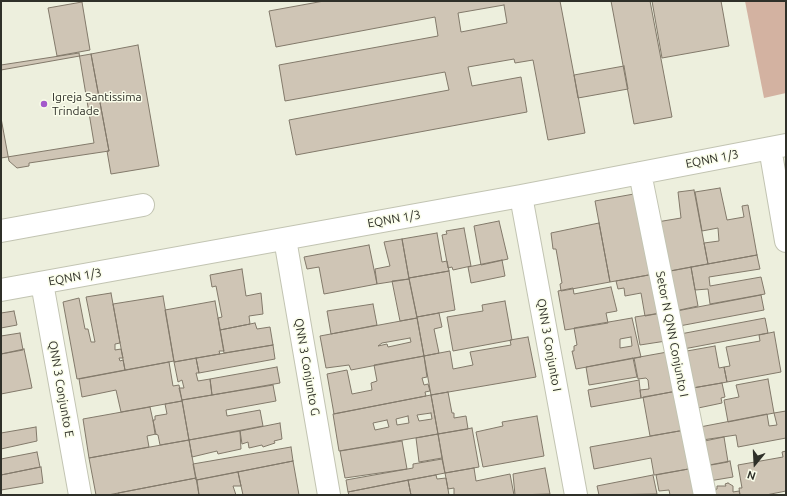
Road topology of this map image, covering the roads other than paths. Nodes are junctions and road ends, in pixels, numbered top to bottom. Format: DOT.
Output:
graph roads {
  1 [pos="778,147"];
  2 [pos="640,173"];
  3 [pos="521,196"];
  4 [pos="143,205"];
  5 [pos="1,231"];
  6 [pos="285,239"];
  7 [pos="786,241"];
  8 [pos="42,283"];
  9 [pos="1,290"];
  10 [pos="80,495"];
  11 [pos="330,495"];
  12 [pos="576,495"];
  13 [pos="705,495"];
  1 -- 2 [label="street, EQNN 1/3"];
  1 -- 7 [label="street"];
  2 -- 3 [label="street, EQNN 1/3"];
  2 -- 13 [label="street, Setor N QNN Conjunto I"];
  3 -- 6 [label="street, EQNN 1/3"];
  3 -- 12 [label="street, QNN 3 Conjunto I"];
  4 -- 5 [label="street"];
  6 -- 8 [label="street, EQNN 1/3"];
  6 -- 11 [label="street, QNN 3 Conjunto G"];
  8 -- 9 [label="street, EQNN 1/3"];
  8 -- 10 [label="street, QNN 3 Conjunto E"];
}
